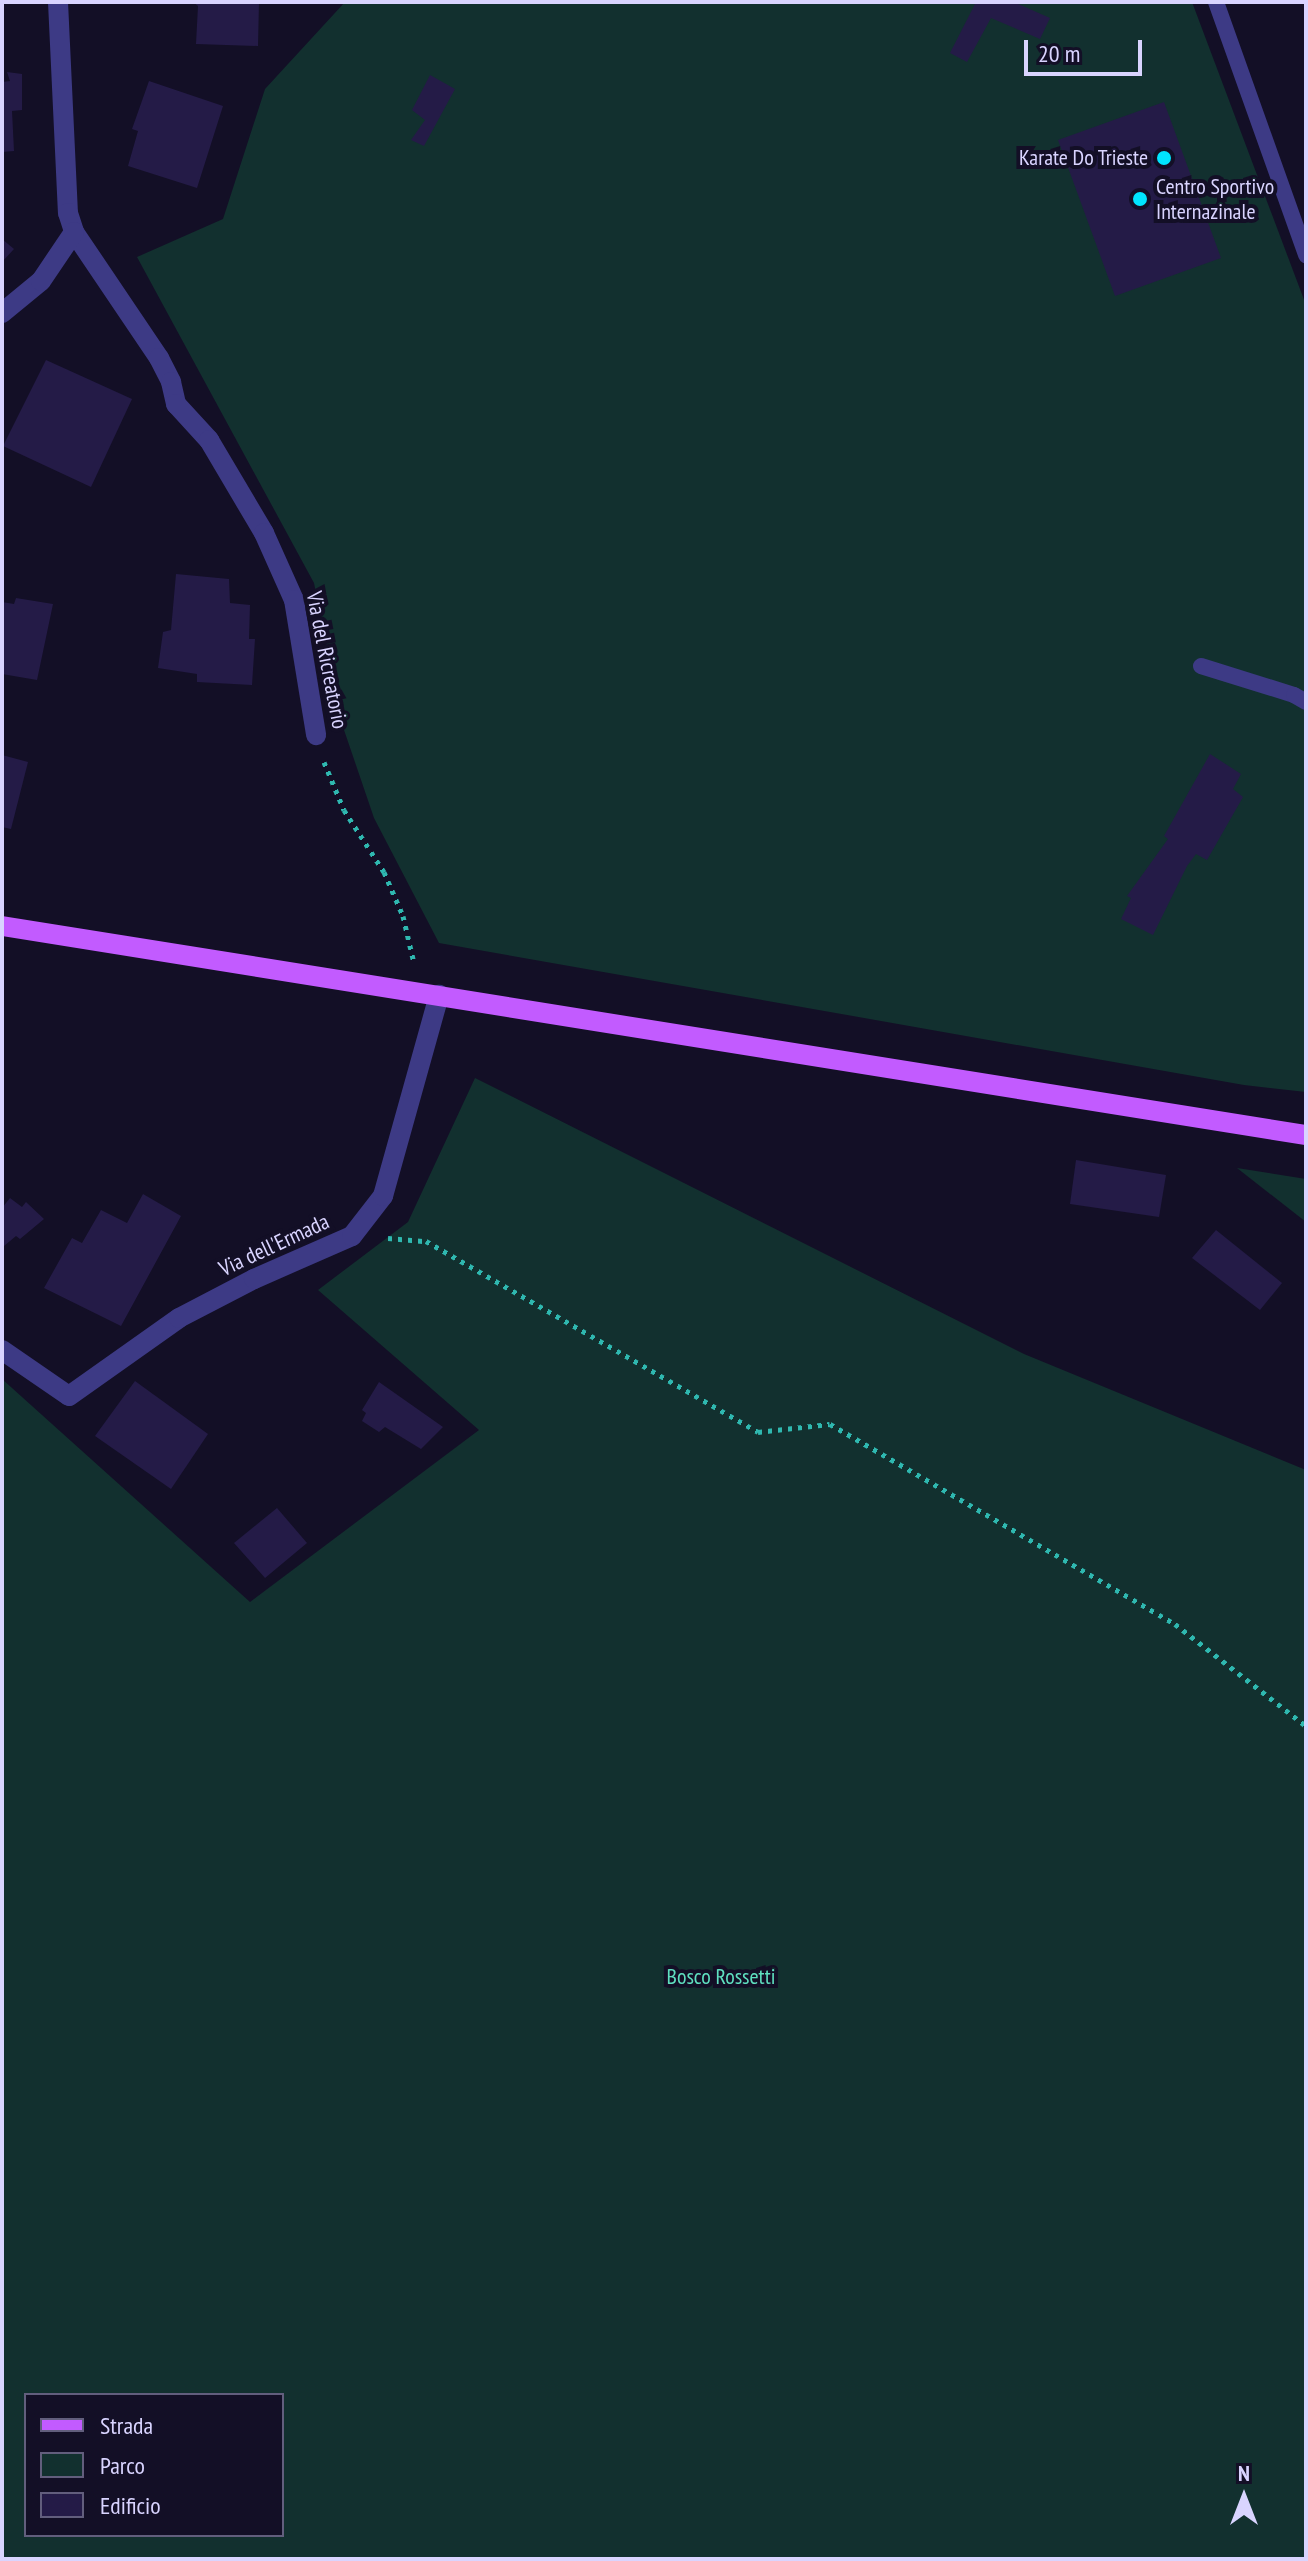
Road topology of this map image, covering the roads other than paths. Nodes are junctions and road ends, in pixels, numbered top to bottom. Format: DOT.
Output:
graph roads {
  1 [pos="58,2"];
  2 [pos="1216,2"];
  3 [pos="74,232"];
  4 [pos="1306,255"];
  5 [pos="2,313"];
  6 [pos="1201,666"];
  7 [pos="1306,702"];
  8 [pos="316,735"];
  9 [pos="2,926"];
  10 [pos="429,994"];
  11 [pos="1306,1135"];
  12 [pos="2,1350"];
  1 -- 3 [label="street, Via del Ricreatorio"];
  2 -- 4 [label="lane"];
  3 -- 5 [label="street"];
  3 -- 8 [label="street, Via del Ricreatorio"];
  6 -- 7 [label="lane"];
  9 -- 10 [label="main road"];
  10 -- 11 [label="main road"];
  10 -- 12 [label="street, Via dell'Ermada"];
}
